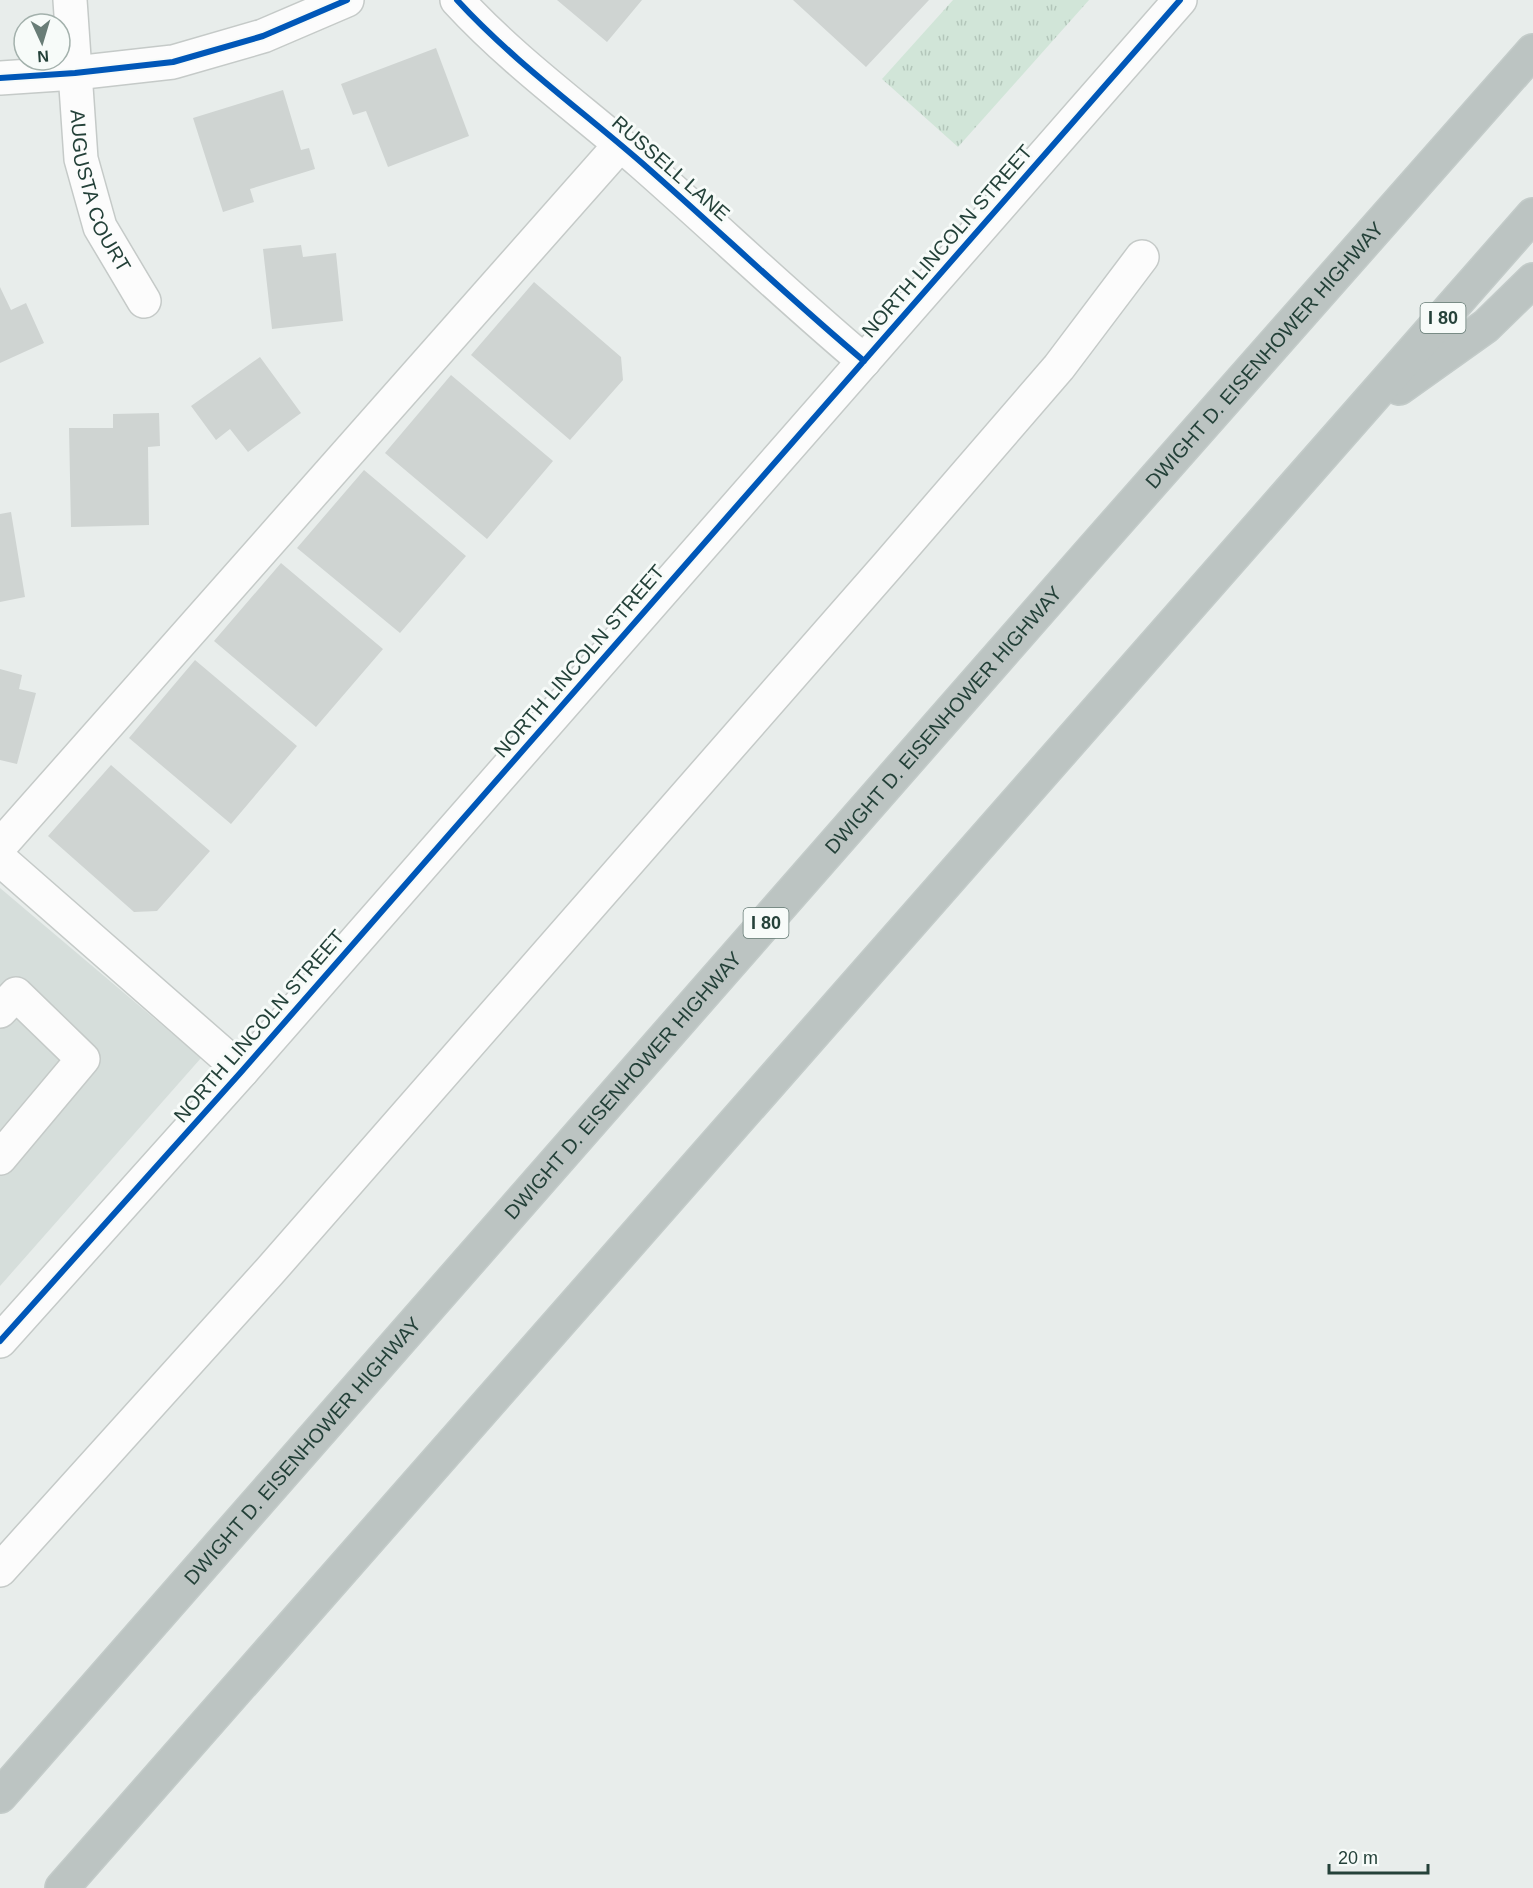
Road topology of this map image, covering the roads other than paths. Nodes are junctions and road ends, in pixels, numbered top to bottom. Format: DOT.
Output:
graph roads {
  1 [pos="70,0"];
  2 [pos="347,0"];
  3 [pos="457,0"];
  4 [pos="1180,0"];
  5 [pos="1533,51"];
  6 [pos="75,74"];
  7 [pos="0,78"];
  8 [pos="620,145"];
  9 [pos="1533,215"];
  10 [pos="1143,257"];
  11 [pos="1533,280"];
  12 [pos="144,301"];
  13 [pos="864,361"];
  14 [pos="1353,420"];
  15 [pos="0,846"];
  16 [pos="0,859"];
  17 [pos="0,1011"];
  18 [pos="242,1071"];
  19 [pos="0,1158"];
  20 [pos="0,1341"];
  21 [pos="0,1570"];
  22 [pos="0,1796"];
  23 [pos="62,1888"];
  1 -- 6 [label="street, AUGUSTA COURT"];
  2 -- 6 [label="street"];
  3 -- 8 [label="street, RUSSELL LANE"];
  4 -- 13 [label="street, NORTH LINCOLN STREET"];
  5 -- 22 [label="highway, DWIGHT D. EISENHOWER HIGHWAY / I 80"];
  6 -- 7 [label="street"];
  6 -- 12 [label="street, AUGUSTA COURT"];
  8 -- 13 [label="street, RUSSELL LANE"];
  8 -- 15 [label="street"];
  9 -- 14 [label="highway, I 80"];
  10 -- 21 [label="street"];
  11 -- 14 [label="highway"];
  13 -- 18 [label="street, NORTH LINCOLN STREET"];
  14 -- 23 [label="highway, I 80"];
  16 -- 18 [label="street"];
  17 -- 19 [label="street"];
  18 -- 20 [label="street, NORTH LINCOLN STREET"];
}
